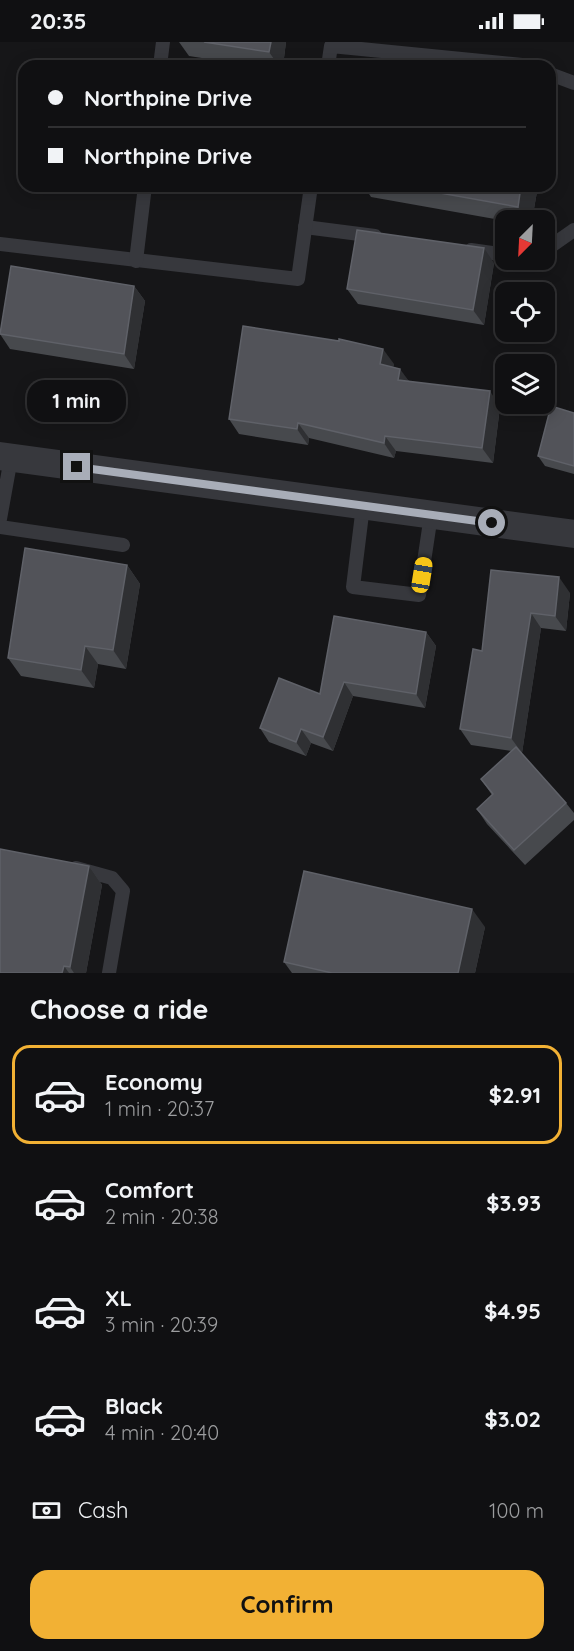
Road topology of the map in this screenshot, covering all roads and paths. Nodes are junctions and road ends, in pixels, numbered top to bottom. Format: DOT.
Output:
graph roads {
  1 [pos="163,42"];
  2 [pos="161,60"];
  3 [pos="329,60"];
  4 [pos="472,60"];
  5 [pos="556,76"];
  6 [pos="574,83"];
  7 [pos="144,192"];
  8 [pos="310,192"];
  9 [pos="305,227"];
  10 [pos="574,230"];
  11 [pos="384,237"];
  12 [pos="555,243"];
  13 [pos="0,244"];
  14 [pos="461,248"];
  15 [pos="495,253"];
  16 [pos="136,261"];
  17 [pos="6,457"];
  18 [pos="363,506"];
  19 [pos="431,515"];
  20 [pos="0,519"];
  21 [pos="0,527"];
  22 [pos="574,534"];
  23 [pos="123,545"];
  24 [pos="64,866"];
  25 [pos="109,973"];
  1 -- 2 [label="lane"];
  3 -- 4 [label="lane"];
  5 -- 6 [label="lane"];
  7 -- 16 [label="lane"];
  8 -- 9 [label="lane"];
  9 -- 11 [label="lane"];
  9 -- 16 [label="lane"];
  10 -- 12 [label="lane"];
  13 -- 16 [label="lane"];
  14 -- 15 [label="lane"];
  17 -- 18 [label="street"];
  17 -- 20 [label="lane"];
  18 -- 19 [label="street"];
  18 -- 19 [label="lane"];
  19 -- 22 [label="street"];
  21 -- 23 [label="lane"];
  24 -- 25 [label="lane"];
}
